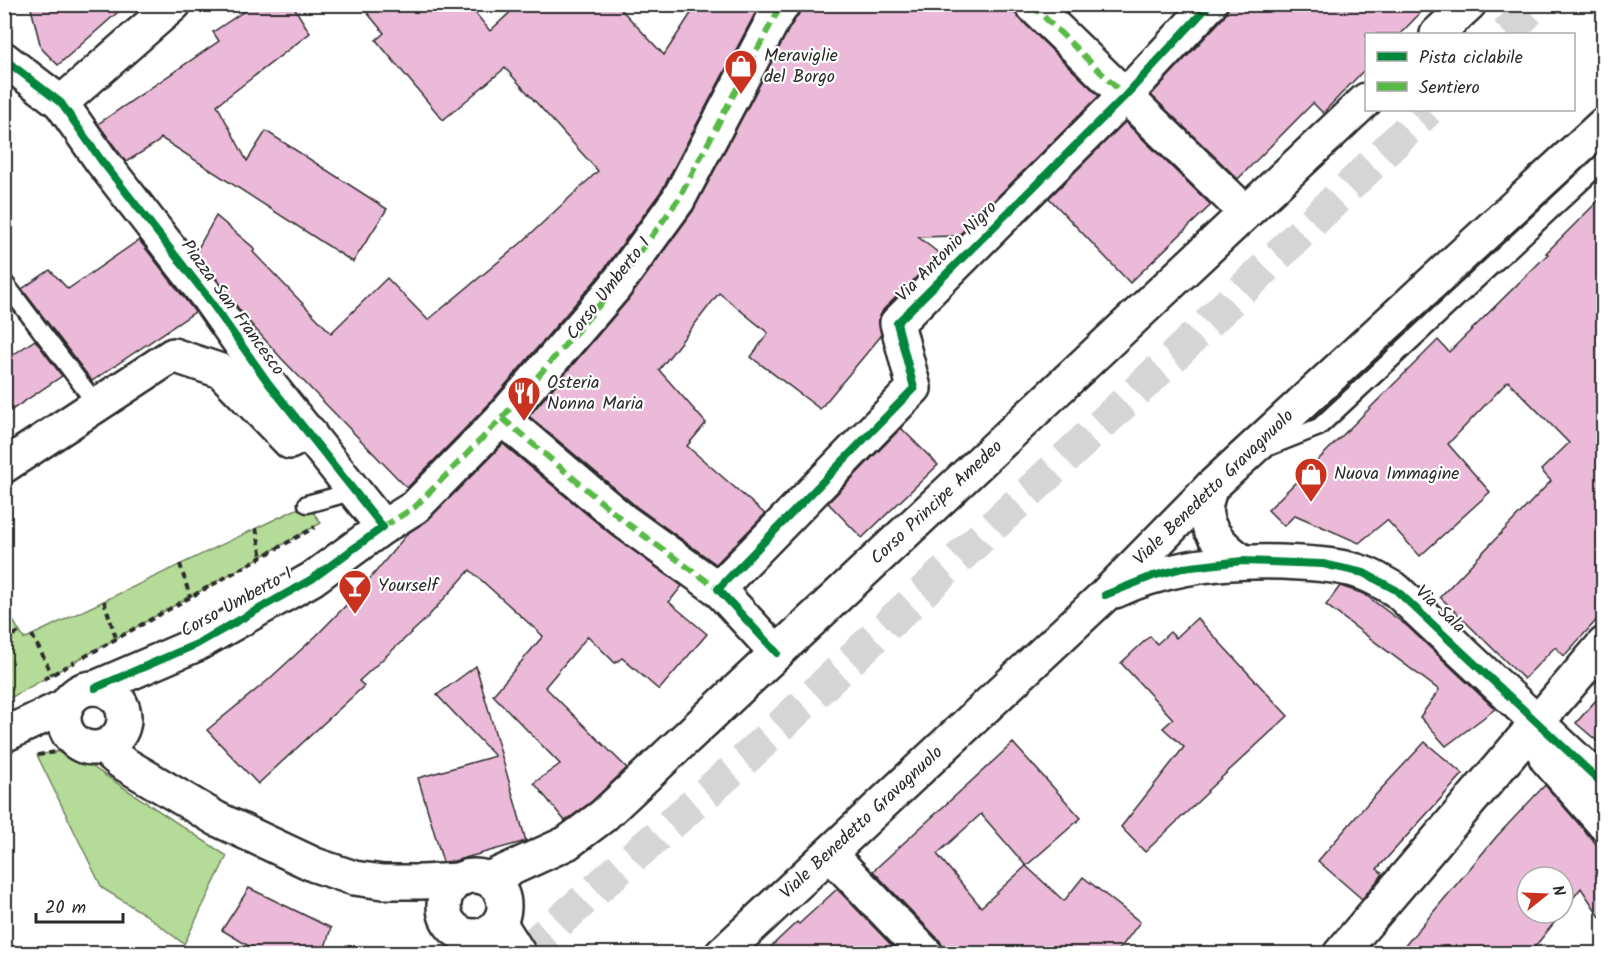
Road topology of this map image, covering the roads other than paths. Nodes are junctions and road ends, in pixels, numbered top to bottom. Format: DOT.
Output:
graph roads {
  1 [pos="174,4"];
  2 [pos="783,4"];
  3 [pos="1031,4"];
  4 [pos="1210,4"];
  5 [pos="1469,4"];
  6 [pos="1438,33"];
  7 [pos="4,59"];
  8 [pos="1125,96"];
  9 [pos="1365,101"];
  10 [pos="61,103"];
  11 [pos="1604,124"];
  12 [pos="1604,161"];
  13 [pos="1245,212"];
  14 [pos="4,282"];
  15 [pos="97,405"];
  16 [pos="502,418"];
  17 [pos="309,432"];
  18 [pos="1244,456"];
  19 [pos="4,466"];
  20 [pos="1211,487"];
  21 [pos="355,492"];
  22 [pos="306,504"];
  23 [pos="383,527"];
  24 [pos="1242,561"];
  25 [pos="718,589"];
  26 [pos="1105,595"];
  27 [pos="197,644"];
  28 [pos="1604,644"];
  29 [pos="777,653"];
  30 [pos="95,688"];
  31 [pos="67,705"];
  32 [pos="1538,722"];
  33 [pos="105,731"];
  34 [pos="5,735"];
  35 [pos="1604,785"];
  36 [pos="1604,824"];
  37 [pos="830,854"];
  38 [pos="473,880"];
  39 [pos="383,882"];
  40 [pos="499,922"];
  41 [pos="459,938"];
  42 [pos="1340,953"];
  43 [pos="519,954"];
  44 [pos="722,954"];
  45 [pos="926,954"];
  1 -- 10 [label="street"];
  2 -- 16 [label="street, Corso Umberto I"];
  3 -- 8 [label="street"];
  4 -- 8 [label="street, Via Antonio Nigro"];
  5 -- 6 [label="street"];
  7 -- 10 [label="street, Piazza San Francesco"];
  8 -- 13 [label="street"];
  8 -- 25 [label="street, Via Antonio Nigro"];
  9 -- 13 [label="street, Corso Principe Amedeo"];
  10 -- 17 [label="street, Piazza San Francesco"];
  11 -- 18 [label="street, Viale Benedetto Gravagnuolo"];
  12 -- 18 [label="lane"];
  13 -- 29 [label="street, Corso Principe Amedeo"];
  14 -- 15 [label="lane"];
  15 -- 17 [label="street"];
  15 -- 19 [label="street"];
  16 -- 23 [label="street, Corso Umberto I"];
  16 -- 25 [label="street"];
  17 -- 21 [label="street, Piazza San Francesco"];
  18 -- 20 [label="street, Viale Benedetto Gravagnuolo"];
  20 -- 24 [label="street"];
  20 -- 26 [label="street, Viale Benedetto Gravagnuolo"];
  21 -- 22 [label="lane"];
  21 -- 23 [label="street, Piazza San Francesco"];
  23 -- 27 [label="street, Corso Umberto I"];
  24 -- 26 [label="street, Via Sala"];
  24 -- 32 [label="street, Via Sala"];
  25 -- 29 [label="street"];
  26 -- 37 [label="street, Viale Benedetto Gravagnuolo"];
  27 -- 30 [label="street, Corso Umberto I"];
  27 -- 33 [label="street, Corso Umberto I"];
  28 -- 32 [label="street"];
  29 -- 38 [label="street, Corso Principe Amedeo"];
  30 -- 31 [label="street"];
  30 -- 33 [label="street"];
  31 -- 33 [label="street"];
  31 -- 34 [label="street"];
  32 -- 35 [label="street, Via Sala"];
  32 -- 36 [label="street"];
  32 -- 42 [label="street"];
  33 -- 34 [label="street"];
  33 -- 39 [label="street, Corso Principe Amedeo"];
  37 -- 44 [label="street, Viale Benedetto Gravagnuolo"];
  37 -- 45 [label="street"];
  38 -- 39 [label="street, Corso Principe Amedeo"];
  38 -- 40 [label="street"];
  38 -- 41 [label="street"];
  39 -- 41 [label="street, Corso Principe Amedeo"];
  40 -- 41 [label="street, Corso Principe Amedeo"];
  40 -- 43 [label="street"];
}
